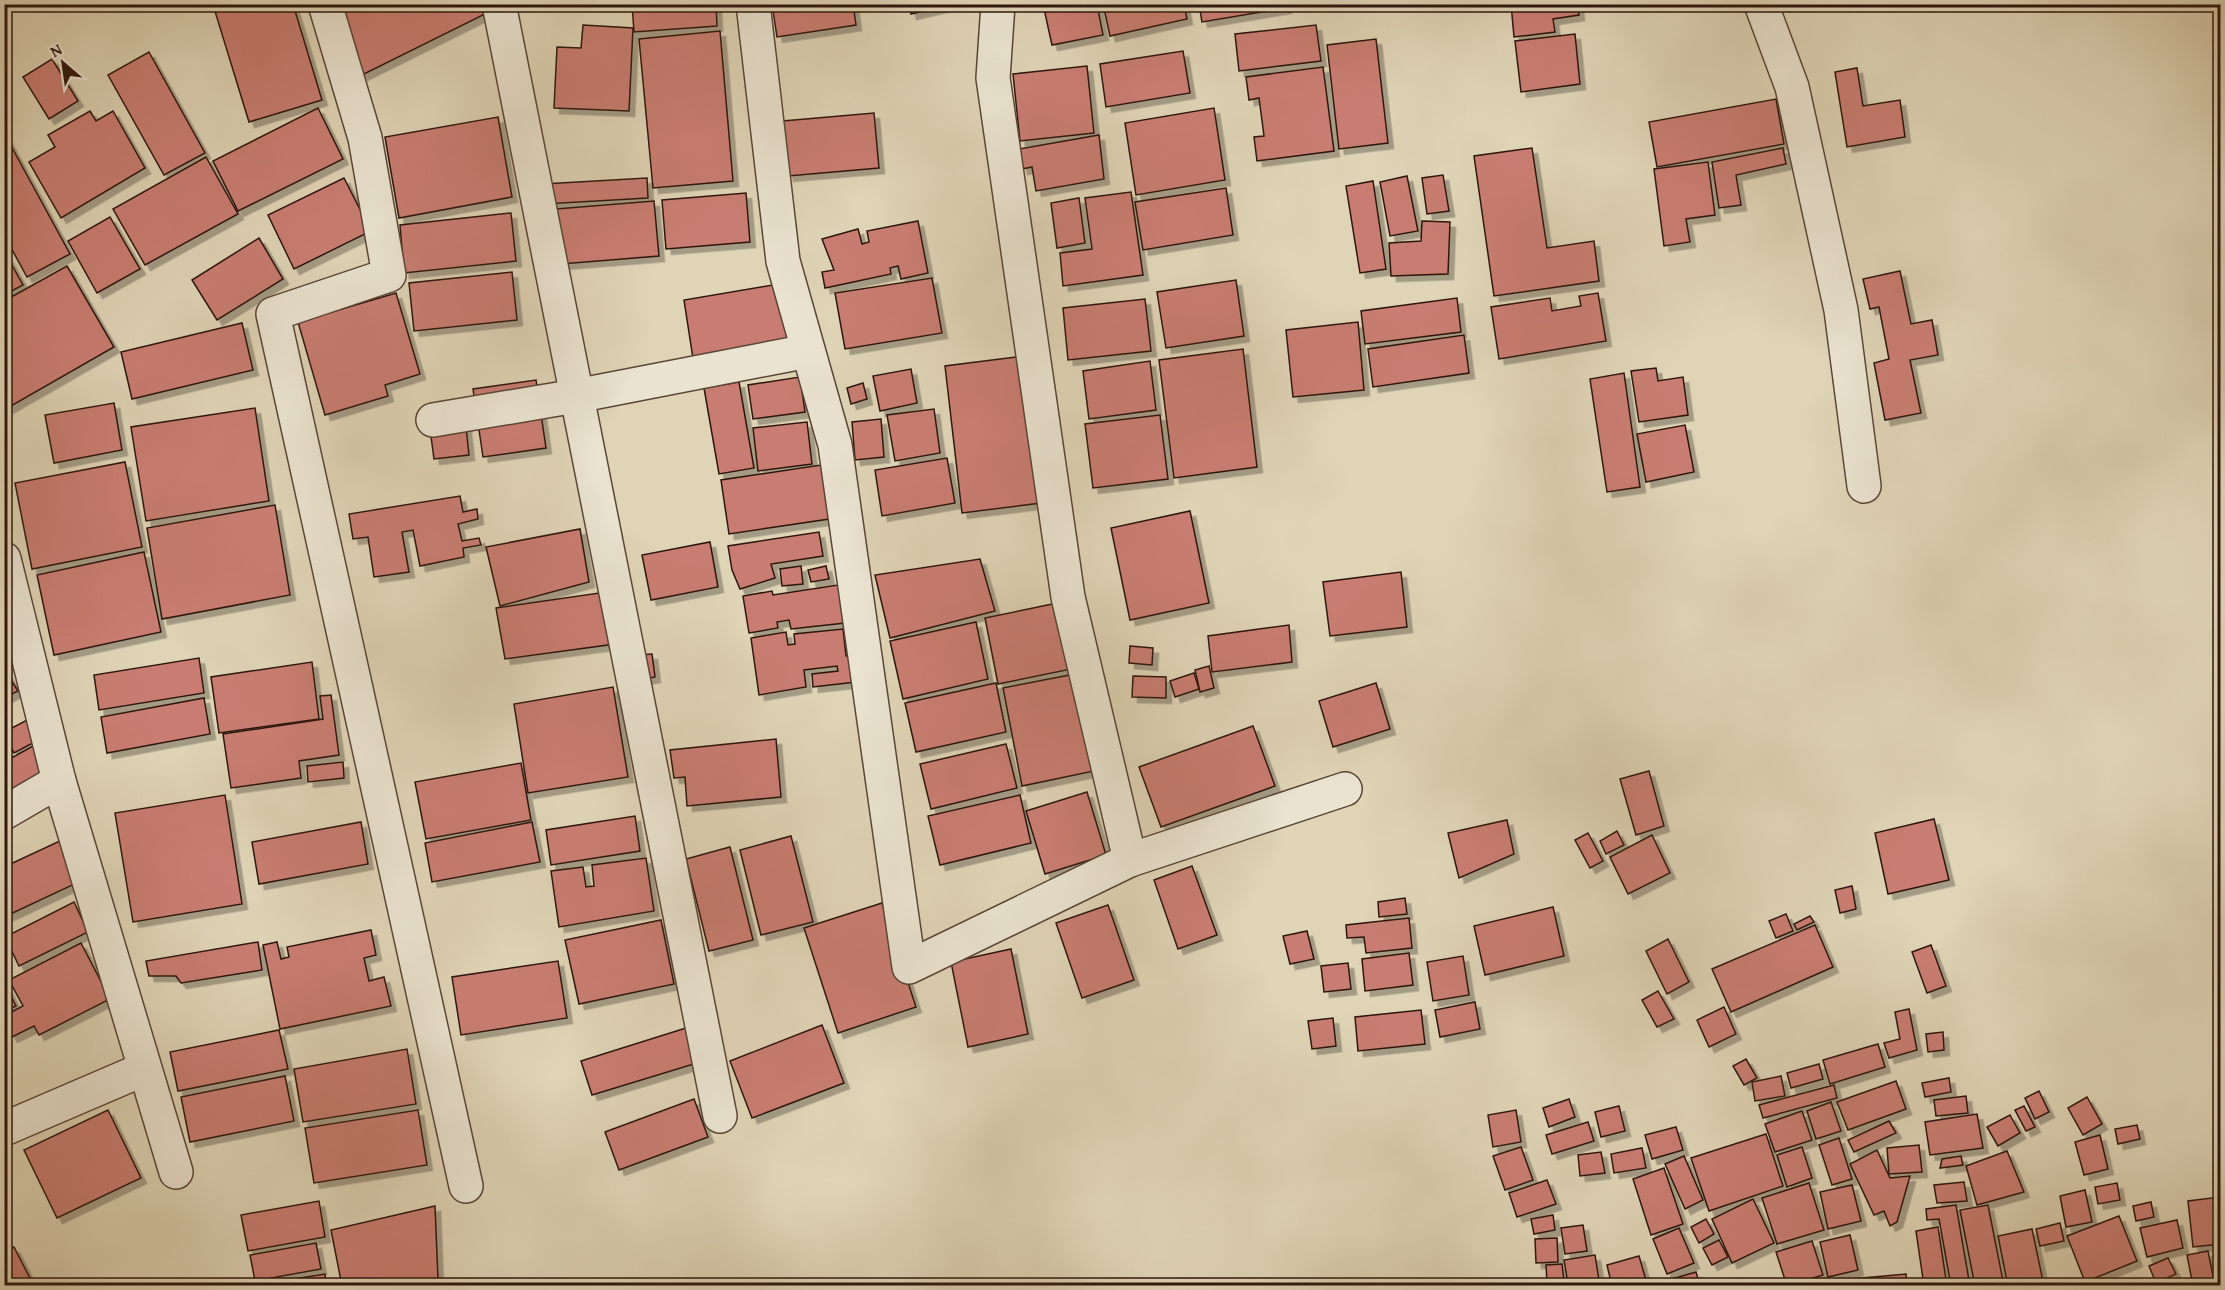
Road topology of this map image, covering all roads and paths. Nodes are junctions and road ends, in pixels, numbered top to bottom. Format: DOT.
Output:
graph roads {
  1 [pos="325,4"];
  2 [pos="498,4"];
  3 [pos="753,4"];
  4 [pos="999,4"];
  5 [pos="1761,4"];
  6 [pos="808,351"];
  7 [pos="576,396"];
  8 [pos="433,420"];
  9 [pos="1864,486"];
  10 [pos="4,559"];
  11 [pos="59,781"];
  12 [pos="1345,789"];
  13 [pos="4,813"];
  14 [pos="1130,860"];
  15 [pos="144,1069"];
  16 [pos="720,1116"];
  17 [pos="4,1129"];
  18 [pos="176,1172"];
  19 [pos="466,1186"];
  1 -- 19 [label="street"];
  2 -- 7 [label="street"];
  3 -- 6 [label="street"];
  4 -- 14 [label="street"];
  5 -- 9 [label="street"];
  6 -- 7 [label="street"];
  6 -- 14 [label="street"];
  7 -- 8 [label="street"];
  7 -- 16 [label="street"];
  10 -- 11 [label="street"];
  11 -- 13 [label="street"];
  11 -- 15 [label="street"];
  12 -- 14 [label="street"];
  15 -- 17 [label="street"];
  15 -- 18 [label="street"];
}
